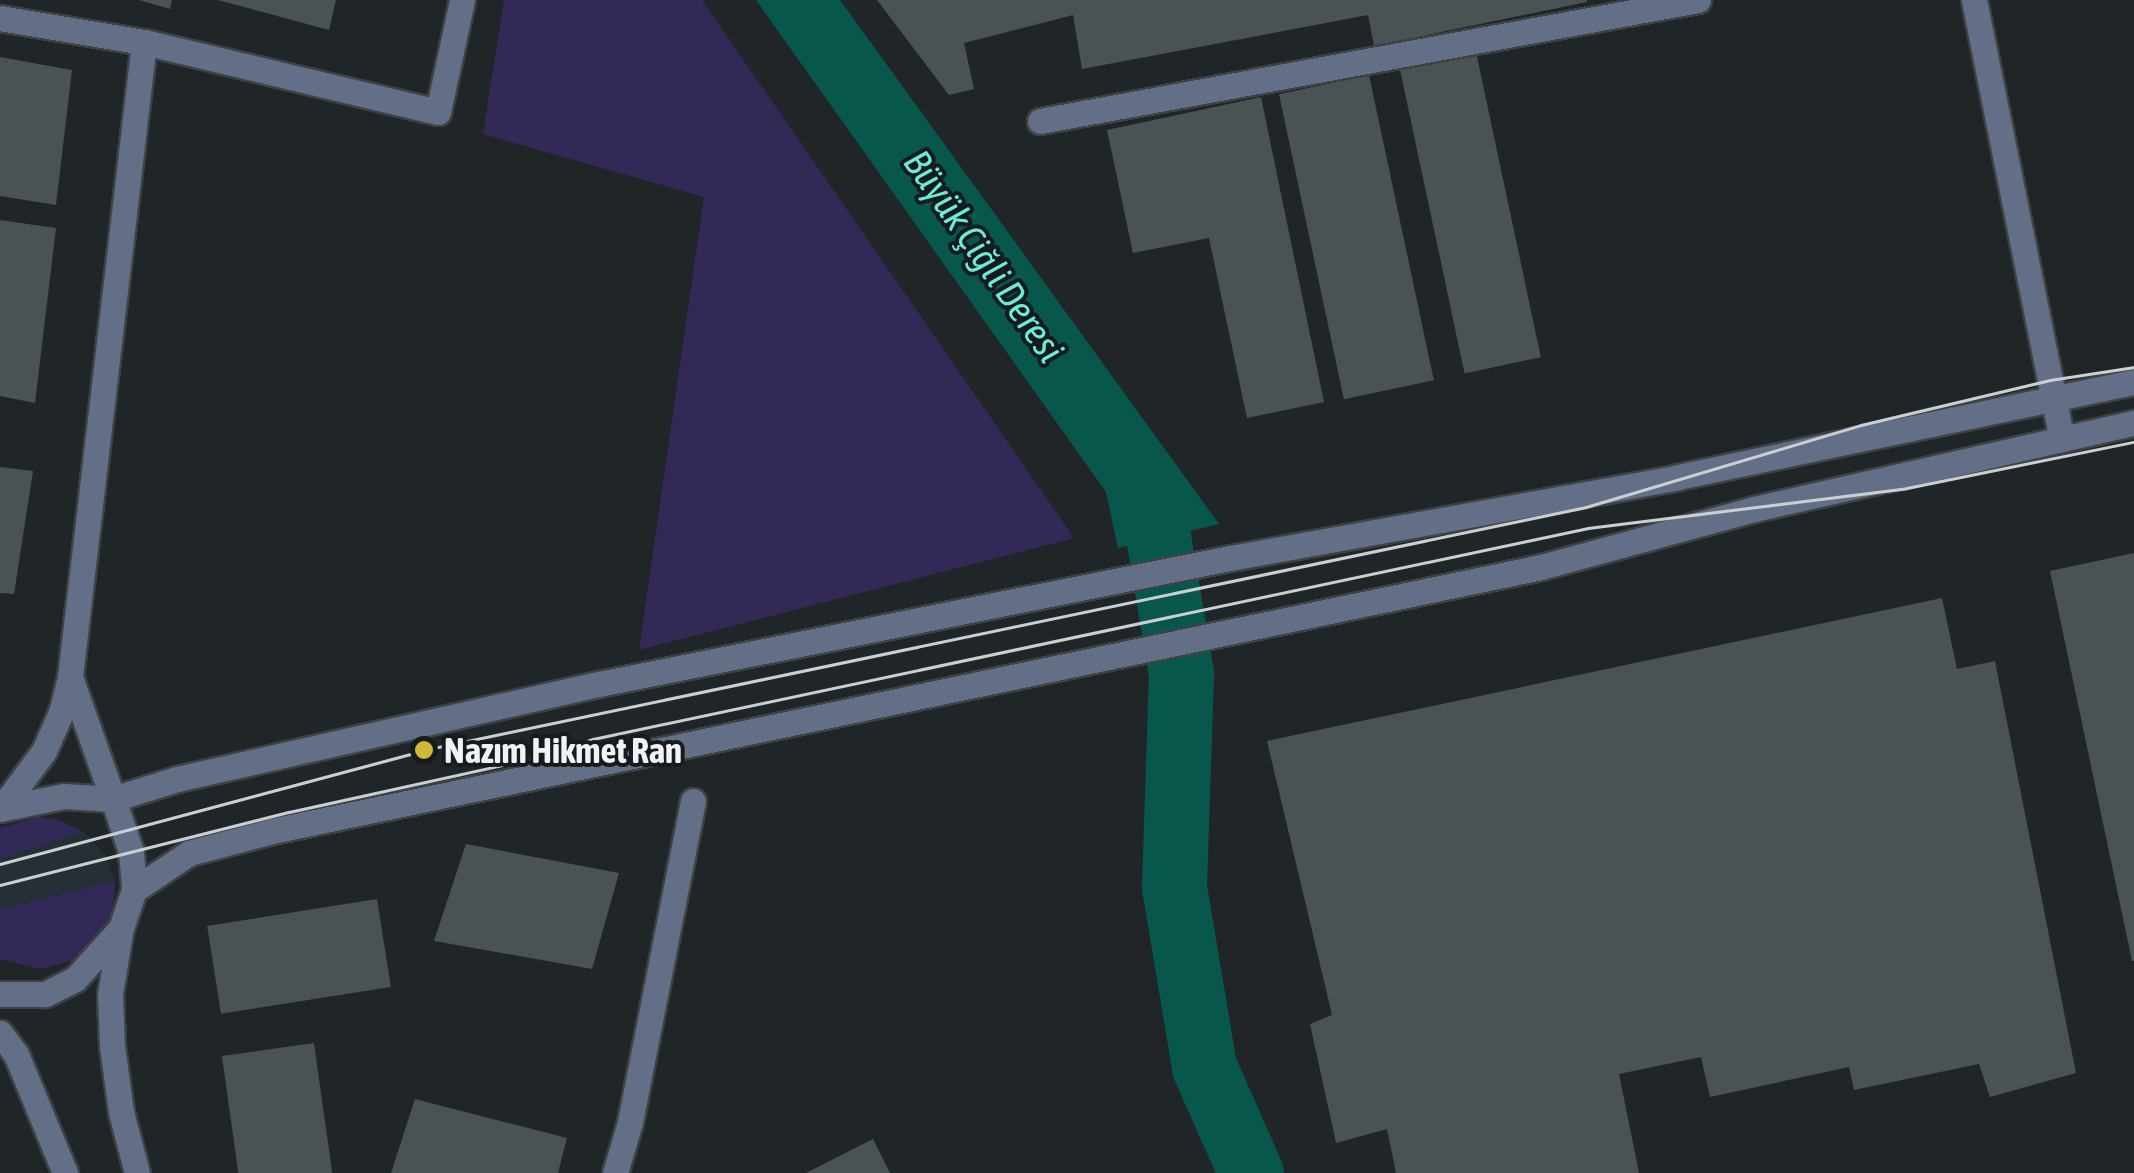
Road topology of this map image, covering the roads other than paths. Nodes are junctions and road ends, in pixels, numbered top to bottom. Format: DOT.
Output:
graph roads {
  1 [pos="462,0"];
  2 [pos="1698,0"];
  3 [pos="1974,0"];
  4 [pos="0,18"];
  5 [pos="144,42"];
  6 [pos="1040,122"];
  7 [pos="2134,382"];
  8 [pos="2053,398"];
  9 [pos="2134,423"];
  10 [pos="2062,439"];
  11 [pos="70,677"];
  12 [pos="113,798"];
  13 [pos="692,801"];
  14 [pos="0,809"];
  15 [pos="134,890"];
  16 [pos="121,928"];
  17 [pos="0,994"];
  18 [pos="0,1033"];
  19 [pos="65,1173"];
  20 [pos="137,1173"];
  21 [pos="616,1173"];
  1 -- 5 [label="street"];
  2 -- 6 [label="street"];
  3 -- 8 [label="street"];
  4 -- 5 [label="street"];
  5 -- 11 [label="street"];
  7 -- 8 [label="street"];
  8 -- 10 [label="street"];
  8 -- 12 [label="street"];
  9 -- 10 [label="street"];
  10 -- 15 [label="street"];
  11 -- 12 [label="street"];
  11 -- 14 [label="street"];
  12 -- 14 [label="street"];
  12 -- 15 [label="street"];
  13 -- 21 [label="street"];
  15 -- 16 [label="street"];
  16 -- 17 [label="street"];
  16 -- 20 [label="street"];
  18 -- 19 [label="street"];
}
